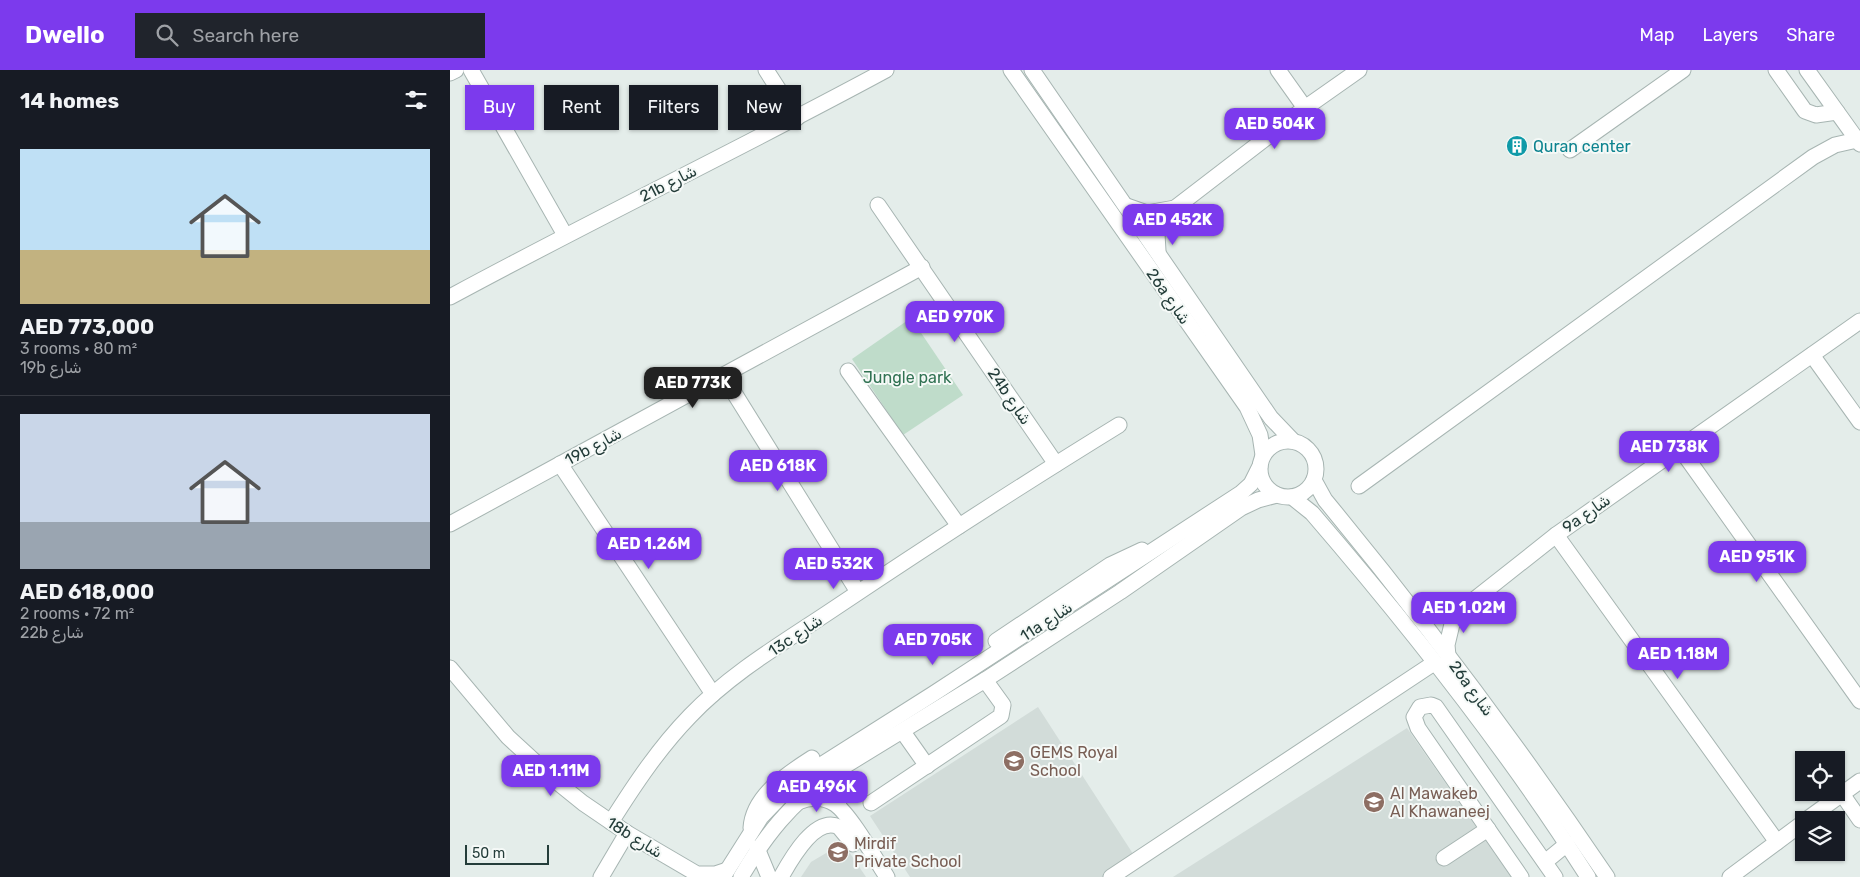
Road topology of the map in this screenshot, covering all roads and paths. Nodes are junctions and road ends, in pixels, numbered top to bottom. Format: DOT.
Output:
graph roads {
  1 [pos="456,70"];
  2 [pos="472,70"];
  3 [pos="766,70"];
  4 [pos="886,70"];
  5 [pos="1011,70"];
  6 [pos="1032,70"];
  7 [pos="1278,70"];
  8 [pos="1359,70"];
  9 [pos="1682,70"];
  10 [pos="1776,70"];
  11 [pos="1807,70"];
  12 [pos="450,73"];
  13 [pos="776,85"];
  14 [pos="1305,108"];
  15 [pos="1837,112"];
  16 [pos="801,116"];
  17 [pos="773,130"];
  18 [pos="1858,142"];
  19 [pos="1570,150"];
  20 [pos="878,205"];
  21 [pos="1126,206"];
  22 [pos="1175,208"];
  23 [pos="564,235"];
  24 [pos="1158,252"];
  25 [pos="922,267"];
  26 [pos="450,297"];
  27 [pos="1860,321"];
  28 [pos="1812,355"];
  29 [pos="848,371"];
  30 [pos="723,375"];
  31 [pos="1860,422"];
  32 [pos="1119,426"];
  33 [pos="1292,441"];
  34 [pos="1679,447"];
  35 [pos="1261,460"];
  36 [pos="560,464"];
  37 [pos="1056,464"];
  38 [pos="1314,480"];
  39 [pos="1358,486"];
  40 [pos="1284,496"];
  41 [pos="450,524"];
  42 [pos="959,526"];
  43 [pos="1556,535"];
  44 [pos="858,592"];
  45 [pos="1464,607"];
  46 [pos="1417,614"];
  47 [pos="1441,659"];
  48 [pos="450,668"];
  49 [pos="985,680"];
  50 [pos="713,694"];
  51 [pos="1860,701"];
  52 [pos="903,732"];
  53 [pos="1493,741"];
  54 [pos="1474,755"];
  55 [pos="927,766"];
  56 [pos="842,767"];
  57 [pos="1860,781"];
  58 [pos="1845,792"];
  59 [pos="1845,798"];
  60 [pos="1832,801"];
  61 [pos="797,802"];
  62 [pos="871,803"];
  63 [pos="839,807"];
  64 [pos="1507,808"];
  65 [pos="1819,811"];
  66 [pos="1860,820"];
  67 [pos="1516,821"];
  68 [pos="611,822"];
  69 [pos="1795,828"];
  70 [pos="1489,830"];
  71 [pos="627,833"];
  72 [pos="1777,842"];
  73 [pos="1567,844"];
  74 [pos="757,848"];
  75 [pos="871,852"];
  76 [pos="1444,858"];
  77 [pos="1547,858"];
  78 [pos="730,875"];
  79 [pos="698,876"];
  80 [pos="601,877"];
  81 [pos="769,877"];
  82 [pos="780,877"];
  83 [pos="887,877"];
  84 [pos="1111,877"];
  85 [pos="1521,877"];
  86 [pos="1555,877"];
  87 [pos="1588,877"];
  88 [pos="1607,877"];
  89 [pos="1730,877"];
  1 -- 12 [label="street"];
  2 -- 23 [label="street"];
  3 -- 13 [label="street"];
  4 -- 16 [label="street, 21b شارع"];
  5 -- 35 [label="street, 26a شارع"];
  6 -- 21 [label="street, 26a شارع"];
  7 -- 14 [label="street"];
  8 -- 14 [label="street"];
  9 -- 19 [label="street"];
  10 -- 15 [label="street"];
  11 -- 15 [label="street"];
  14 -- 22 [label="street"];
  15 -- 18 [label="street"];
  17 -- 23 [label="street, 21b شارع"];
  18 -- 39 [label="street"];
  20 -- 25 [label="street, 24b شارع"];
  21 -- 22 [label="street"];
  21 -- 24 [label="street, 26a شارع"];
  22 -- 24 [label="street"];
  23 -- 26 [label="street, 21b شارع"];
  24 -- 33 [label="street, 26a شارع"];
  25 -- 30 [label="street, 19b شارع"];
  25 -- 37 [label="street, 24b شارع"];
  27 -- 28 [label="street, 9a شارع"];
  28 -- 31 [label="street"];
  28 -- 34 [label="street, 9a شارع"];
  29 -- 42 [label="street"];
  30 -- 36 [label="street, 19b شارع"];
  30 -- 44 [label="street"];
  32 -- 37 [label="street, 13c شارع"];
  33 -- 35 [label="street"];
  33 -- 38 [label="street"];
  34 -- 43 [label="street, 9a شارع"];
  34 -- 51 [label="street"];
  35 -- 40 [label="street"];
  35 -- 78 [label="street, 11a شارع"];
  36 -- 41 [label="street, 19b شارع"];
  36 -- 50 [label="street"];
  37 -- 42 [label="street, 13c شارع"];
  38 -- 40 [label="street"];
  38 -- 46 [label="street, 26a شارع"];
  40 -- 47 [label="street, 26a شارع"];
  40 -- 49 [label="street, 11a شارع"];
  42 -- 44 [label="street, 13c شارع"];
  43 -- 45 [label="street, 9a شارع"];
  43 -- 72 [label="street"];
  44 -- 50 [label="street, 13c شارع"];
  45 -- 46 [label="street, 9a شارع"];
  45 -- 47 [label="street, 9a شارع"];
  46 -- 47 [label="street, 26a شارع"];
  47 -- 53 [label="street, 26a شارع"];
  47 -- 84 [label="street"];
  47 -- 88 [label="street, 26a شارع"];
  48 -- 68 [label="street, 18b شارع"];
  49 -- 52 [label="street, 11a شارع"];
  49 -- 55 [label="street"];
  50 -- 68 [label="street, 13c شارع"];
  52 -- 55 [label="street"];
  52 -- 56 [label="street, 11a شارع"];
  53 -- 54 [label="street"];
  53 -- 73 [label="street, 26a شارع"];
  54 -- 64 [label="street"];
  54 -- 70 [label="street"];
  55 -- 62 [label="street"];
  56 -- 61 [label="street, 11a شارع"];
  56 -- 63 [label="street"];
  57 -- 58 [label="street"];
  59 -- 66 [label="street"];
  60 -- 65 [label="street"];
  61 -- 63 [label="street"];
  61 -- 74 [label="street, 11a شارع"];
  63 -- 75 [label="street"];
  64 -- 67 [label="street"];
  64 -- 70 [label="street"];
  67 -- 70 [label="street"];
  67 -- 77 [label="street"];
  68 -- 71 [label="street, 18b شارع"];
  69 -- 72 [label="street"];
  70 -- 76 [label="street"];
  70 -- 85 [label="street"];
  71 -- 79 [label="street, 18b شارع"];
  71 -- 80 [label="street"];
  72 -- 89 [label="street"];
  73 -- 77 [label="street"];
  73 -- 87 [label="street, 26a شارع"];
  74 -- 78 [label="street, 11a شارع"];
  74 -- 81 [label="street"];
  75 -- 82 [label="street"];
  75 -- 83 [label="street"];
  77 -- 86 [label="street"];
  78 -- 79 [label="street, 18b شارع"];
}
